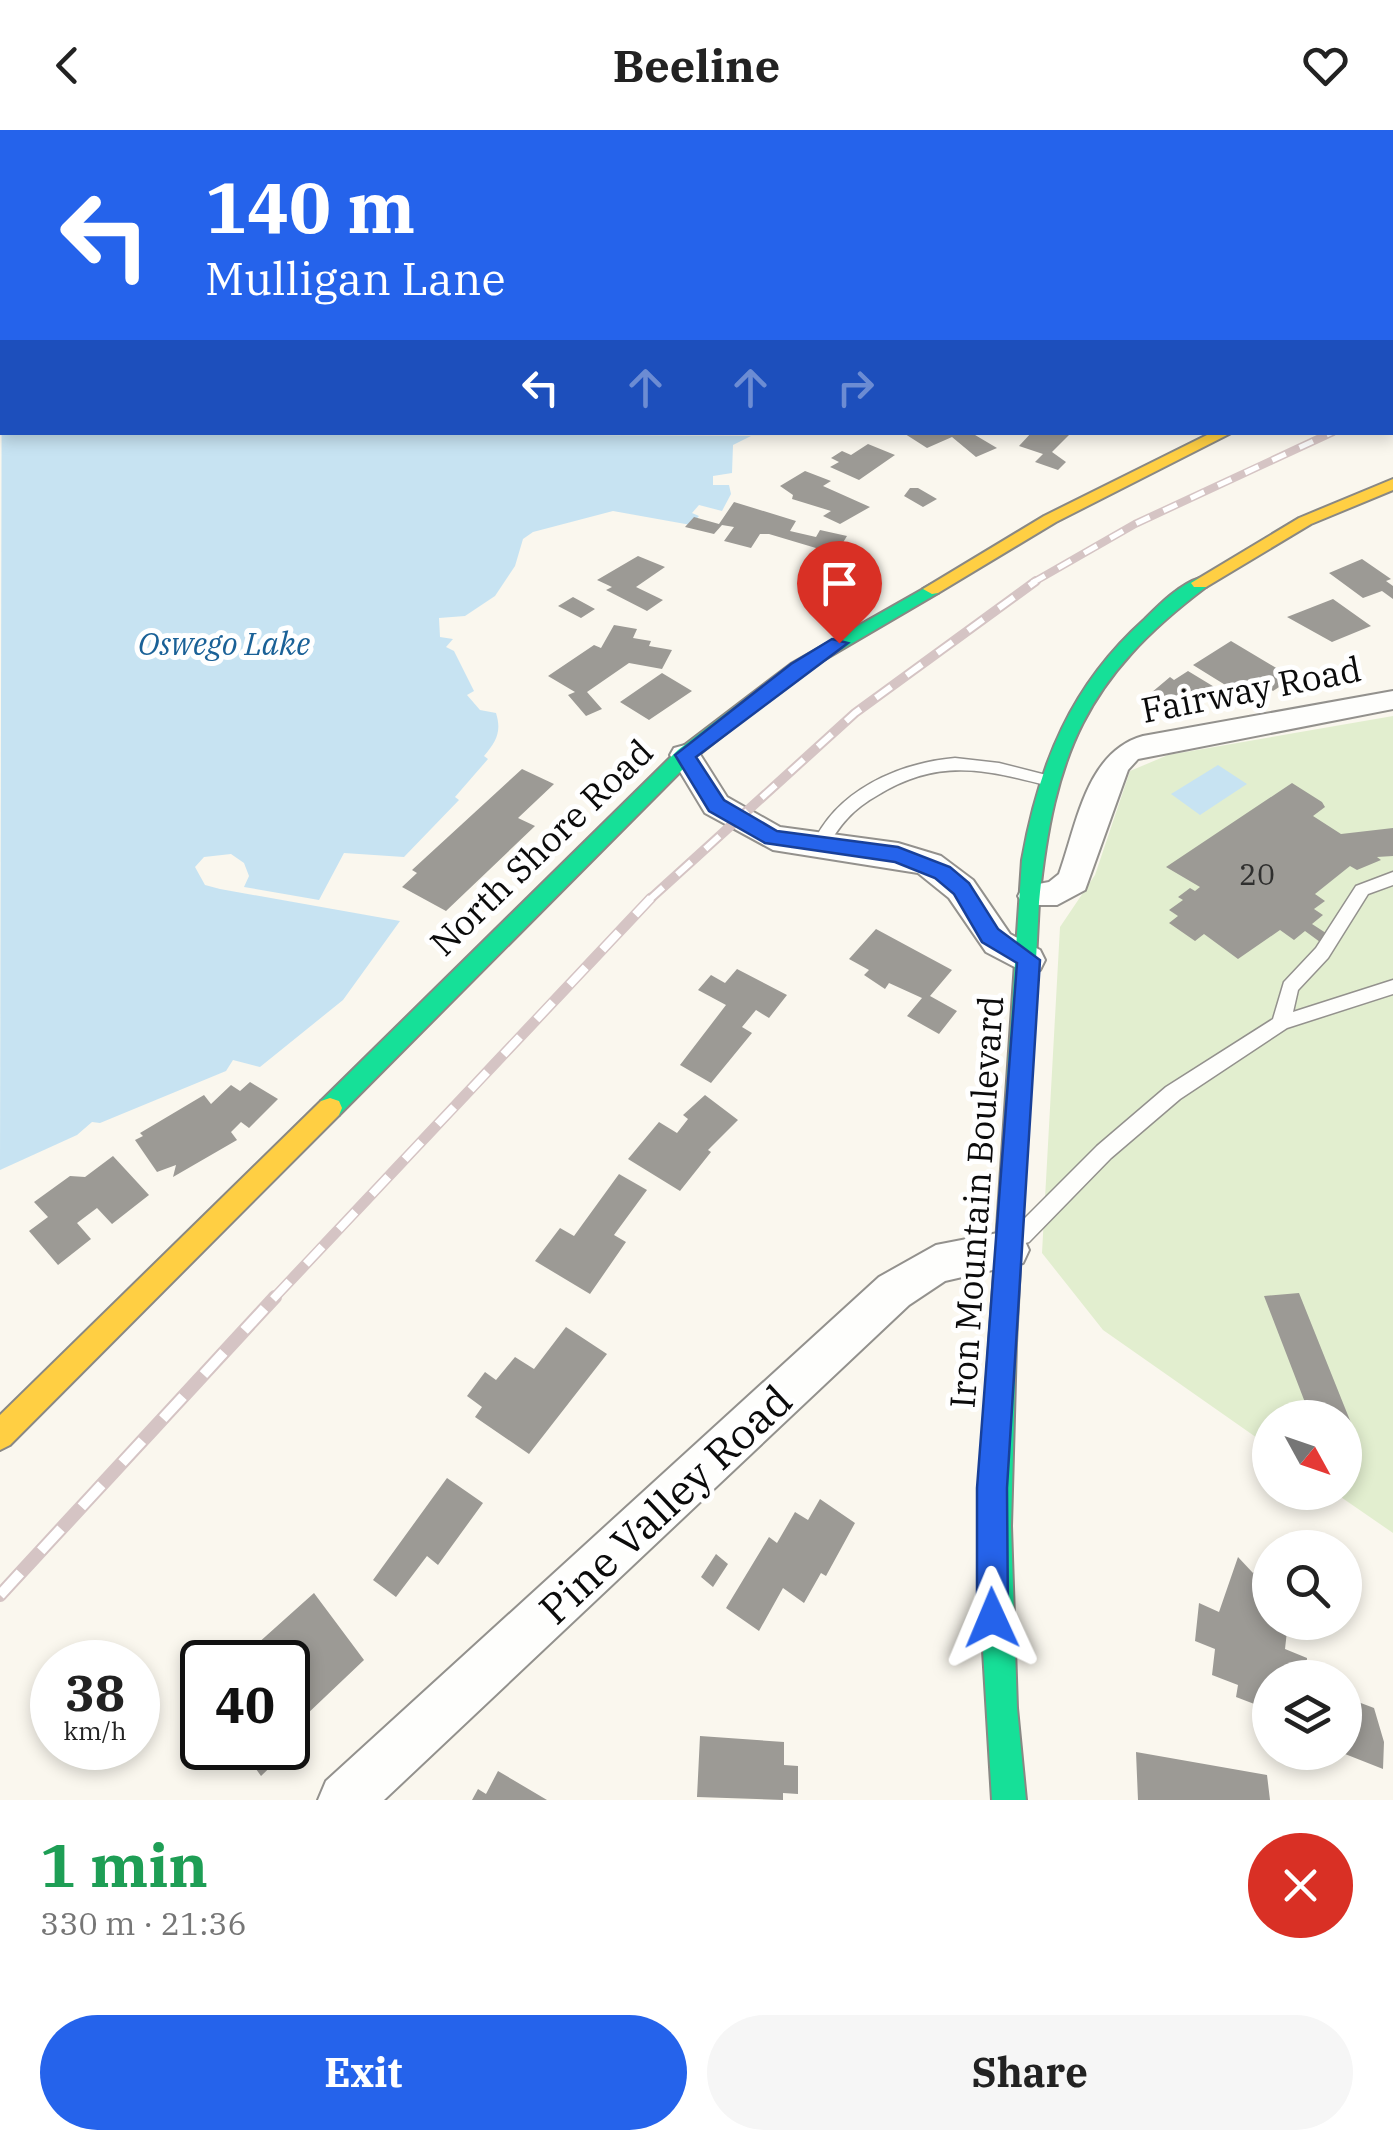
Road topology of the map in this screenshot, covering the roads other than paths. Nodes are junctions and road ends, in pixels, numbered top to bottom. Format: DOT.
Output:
graph roads {
  1 [pos="1193,440"];
  2 [pos="1393,484"];
  3 [pos="1393,700"];
  4 [pos="685,755"];
  5 [pos="1050,782"];
  6 [pos="820,846"];
  7 [pos="1393,878"];
  8 [pos="1035,896"];
  9 [pos="1028,960"];
  10 [pos="1393,988"];
  11 [pos="1281,1023"];
  12 [pos="1008,1250"];
  13 [pos="0,1436"];
  14 [pos="345,1800"];
  15 [pos="1009,1800"];
  1 -- 4 [label="street, North Shore Road"];
  2 -- 5 [label="street, Iron Mountain Boulevard"];
  3 -- 8 [label="street, Fairway Road"];
  4 -- 6 [label="street"];
  4 -- 13 [label="street, North Shore Road"];
  5 -- 6 [label="lane"];
  5 -- 8 [label="street, Iron Mountain Boulevard"];
  6 -- 9 [label="street"];
  7 -- 11 [label="lane"];
  8 -- 9 [label="street, Iron Mountain Boulevard"];
  9 -- 12 [label="street, Iron Mountain Boulevard"];
  10 -- 11 [label="lane"];
  11 -- 12 [label="lane"];
  12 -- 14 [label="street, Pine Valley Road"];
  12 -- 15 [label="street, Iron Mountain Boulevard"];
}
